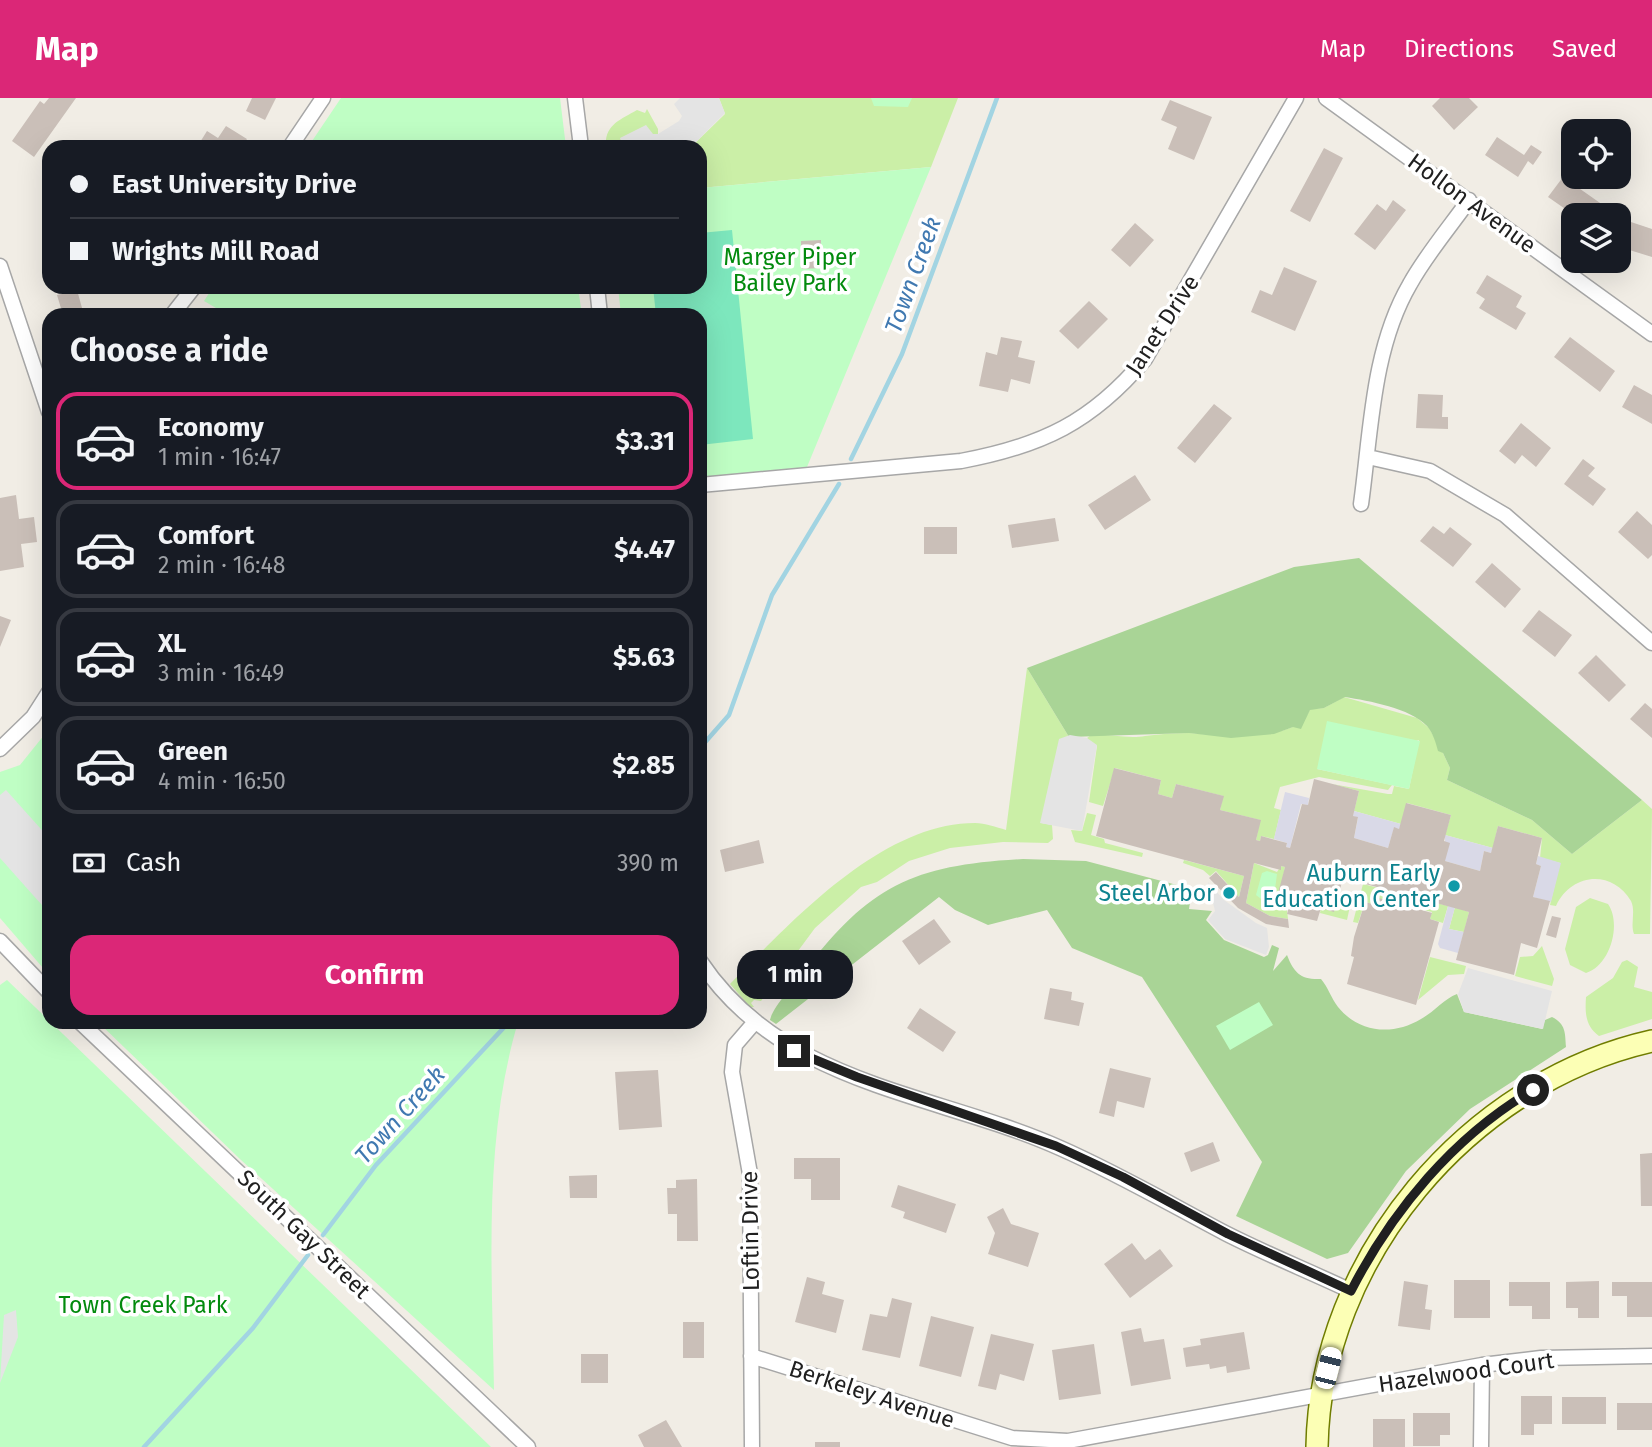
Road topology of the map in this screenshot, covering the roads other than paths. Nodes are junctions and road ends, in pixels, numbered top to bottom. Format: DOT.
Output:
graph roads {
  1 [pos="323,98"];
  2 [pos="576,98"];
  3 [pos="1296,98"];
  4 [pos="1326,98"];
  5 [pos="294,140"];
  6 [pos="580,140"];
  7 [pos="1469,200"];
  8 [pos="0,266"];
  9 [pos="188,294"];
  10 [pos="178,308"];
  11 [pos="1652,334"];
  12 [pos="42,391"];
  13 [pos="1368,457"];
  14 [pos="707,484"];
  15 [pos="1361,504"];
  16 [pos="1652,643"];
  17 [pos="42,703"];
  18 [pos="0,749"];
  19 [pos="0,941"];
  20 [pos="707,970"];
  21 [pos="42,985"];
  22 [pos="754,1023"];
  23 [pos="87,1029"];
  24 [pos="1652,1041"];
  25 [pos="1351,1291"];
  26 [pos="751,1356"];
  27 [pos="1652,1356"];
  28 [pos="1482,1365"];
  29 [pos="1323,1394"];
  30 [pos="527,1446"];
  31 [pos="752,1447"];
  32 [pos="1317,1447"];
  33 [pos="1481,1447"];
  1 -- 5 [label="street"];
  2 -- 6 [label="street"];
  3 -- 14 [label="street, Janet Drive"];
  4 -- 7 [label="street, Hollon Avenue"];
  7 -- 11 [label="street, Hollon Avenue"];
  7 -- 13 [label="street"];
  8 -- 12 [label="street"];
  9 -- 10 [label="street"];
  13 -- 15 [label="street"];
  13 -- 16 [label="street"];
  17 -- 18 [label="street"];
  19 -- 21 [label="street"];
  20 -- 22 [label="street"];
  22 -- 25 [label="street"];
  22 -- 26 [label="street, Loftin Drive"];
  23 -- 30 [label="street, South Gay Street"];
  24 -- 25 [label="main road"];
  25 -- 29 [label="main road"];
  26 -- 29 [label="street, Berkeley Avenue"];
  26 -- 31 [label="street, Loftin Drive"];
  27 -- 28 [label="street, Hazelwood Court"];
  28 -- 29 [label="street, Hazelwood Court"];
  28 -- 33 [label="street"];
  29 -- 32 [label="main road"];
}
